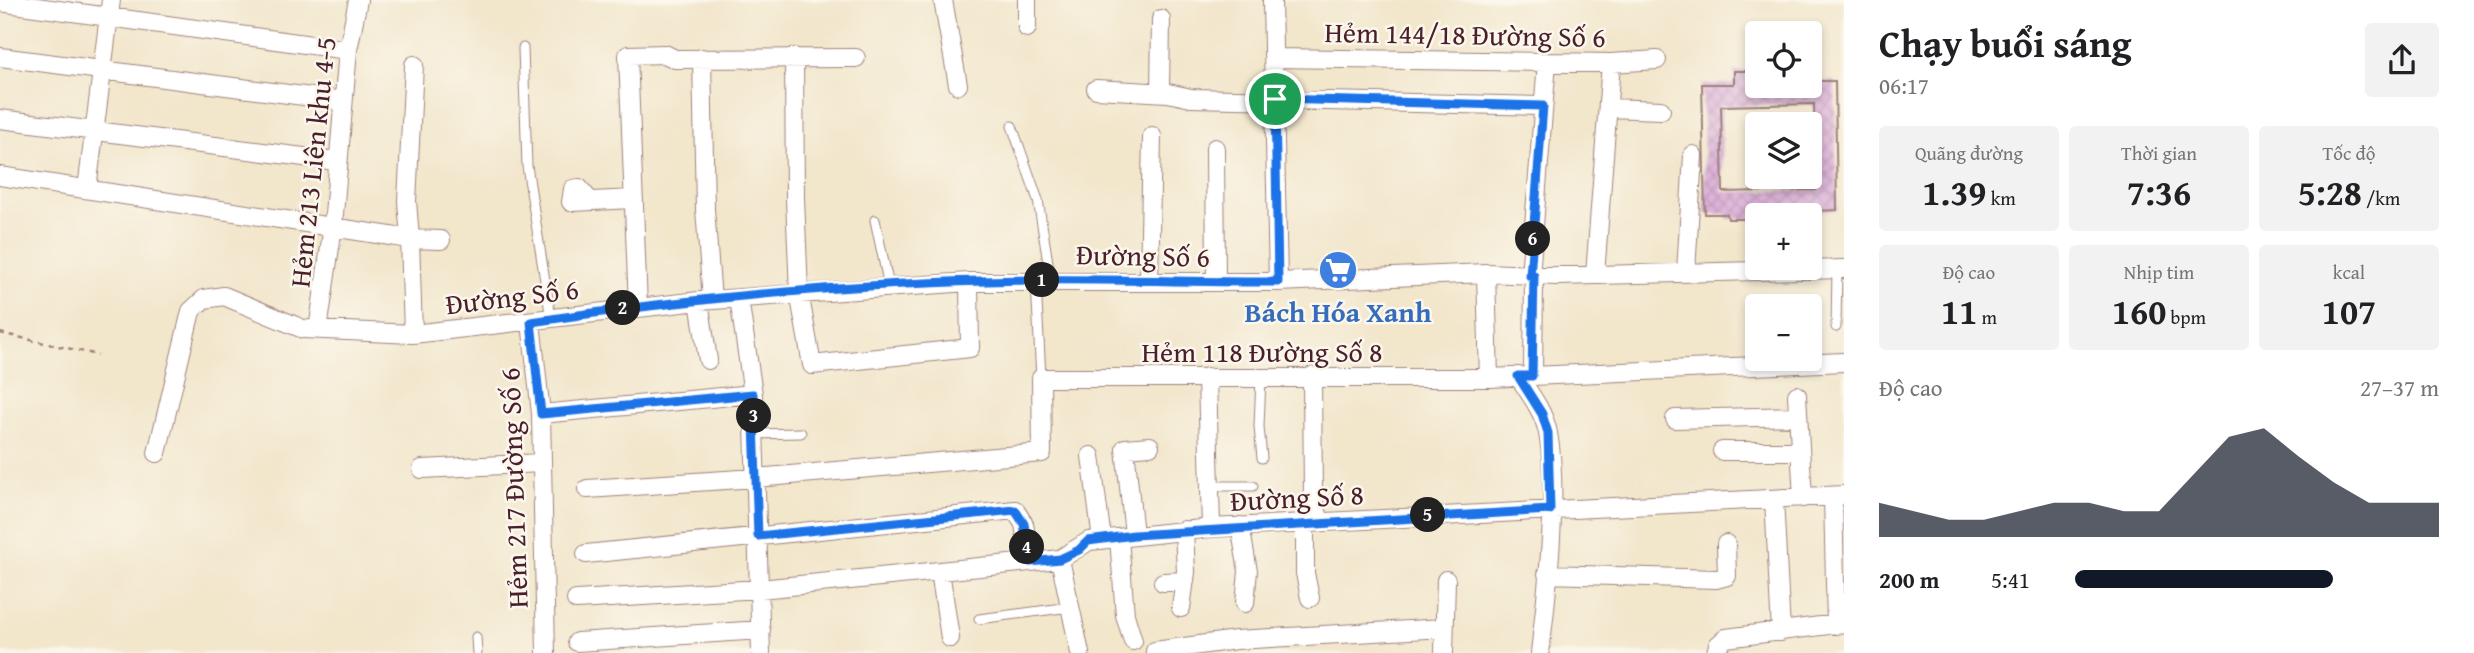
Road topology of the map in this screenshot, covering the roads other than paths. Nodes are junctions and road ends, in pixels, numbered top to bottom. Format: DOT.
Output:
graph roads {
  1 [pos="358,0"];
  2 [pos="943,0"];
  3 [pos="1027,0"];
  4 [pos="1272,0"];
  5 [pos="0,2"];
  6 [pos="110,8"];
  7 [pos="1161,19"];
  8 [pos="1027,27"];
  9 [pos="523,48"];
  10 [pos="348,50"];
  11 [pos="0,57"];
  12 [pos="794,57"];
  13 [pos="702,58"];
  14 [pos="856,58"];
  15 [pos="1274,58"];
  16 [pos="1657,60"];
  17 [pos="1547,62"];
  18 [pos="1611,63"];
  19 [pos="414,65"];
  20 [pos="102,70"];
  21 [pos="958,85"];
  22 [pos="1096,89"];
  23 [pos="1160,93"];
  24 [pos="1275,99"];
  25 [pos="343,101"];
  26 [pos="1543,106"];
  27 [pos="1609,108"];
  28 [pos="1661,110"];
  29 [pos="0,119"];
  30 [pos="1012,126"];
  31 [pos="95,131"];
  32 [pos="1152,136"];
  33 [pos="1215,148"];
  34 [pos="1693,155"];
  35 [pos="336,161"];
  36 [pos="0,176"];
  37 [pos="87,189"];
  38 [pos="634,199"];
  39 [pos="590,201"];
  40 [pos="875,220"];
  41 [pos="333,226"];
  42 [pos="410,239"];
  43 [pos="441,240"];
  44 [pos="1841,269"];
  45 [pos="1686,272"];
  46 [pos="1486,273"];
  47 [pos="1595,275"];
  48 [pos="1532,276"];
  49 [pos="1043,280"];
  50 [pos="969,282"];
  51 [pos="1149,282"];
  52 [pos="1216,282"];
  53 [pos="1278,282"];
  54 [pos="889,286"];
  55 [pos="799,292"];
  56 [pos="739,298"];
  57 [pos="706,301"];
  58 [pos="638,307"];
  59 [pos="551,319"];
  60 [pos="531,322"];
  61 [pos="1836,327"];
  62 [pos="318,330"];
  63 [pos="413,334"];
  64 [pos="708,360"];
  65 [pos="1844,362"];
  66 [pos="1312,376"];
  67 [pos="1525,376"];
  68 [pos="1207,377"];
  69 [pos="1261,377"];
  70 [pos="1041,378"];
  71 [pos="1489,378"];
  72 [pos="753,394"];
  73 [pos="1797,396"];
  74 [pos="541,414"];
  75 [pos="1798,416"];
  76 [pos="1675,419"];
  77 [pos="802,433"];
  78 [pos="754,434"];
  79 [pos="1150,446"];
  80 [pos="1721,451"];
  81 [pos="1800,451"];
  82 [pos="157,453"];
  83 [pos="1091,456"];
  84 [pos="1262,458"];
  85 [pos="542,463"];
  86 [pos="422,469"];
  87 [pos="756,478"];
  88 [pos="1211,486"];
  89 [pos="1253,486"];
  90 [pos="587,489"];
  91 [pos="1839,496"];
  92 [pos="1803,498"];
  93 [pos="1774,499"];
  94 [pos="1550,510"];
  95 [pos="1312,522"];
  96 [pos="1240,526"];
  97 [pos="1212,528"];
  98 [pos="1184,530"];
  99 [pos="758,536"];
  100 [pos="1118,538"];
  101 [pos="1726,544"];
  102 [pos="586,554"];
  103 [pos="1060,559"];
  104 [pos="1030,562"];
  105 [pos="940,572"];
  106 [pos="1547,574"];
  107 [pos="1446,580"];
  108 [pos="1163,582"];
  109 [pos="1185,582"];
  110 [pos="760,589"];
  111 [pos="1310,598"];
  112 [pos="576,600"];
  113 [pos="1245,603"];
  114 [pos="1070,607"];
  115 [pos="1181,608"];
  116 [pos="979,619"];
  117 [pos="1840,624"];
  118 [pos="1444,628"];
  119 [pos="761,630"];
  120 [pos="1781,632"];
  121 [pos="476,637"];
  122 [pos="950,638"];
  123 [pos="1133,641"];
  124 [pos="577,642"];
  125 [pos="1721,646"];
  126 [pos="1155,651"];
  127 [pos="477,653"];
  128 [pos="546,653"];
  129 [pos="761,653"];
  130 [pos="1080,653"];
  131 [pos="1444,653"];
  132 [pos="1539,653"];
  1 -- 10 [label="street, Hẻm 213 Liên khu 4-5"];
  2 -- 21 [label="street"];
  3 -- 8 [label="street"];
  4 -- 15 [label="street"];
  5 -- 6 [label="street"];
  6 -- 10 [label="street"];
  6 -- 20 [label="street"];
  7 -- 23 [label="street"];
  9 -- 59 [label="lane"];
  10 -- 25 [label="street, Hẻm 213 Liên khu 4-5"];
  11 -- 20 [label="street"];
  12 -- 13 [label="street"];
  12 -- 14 [label="street"];
  12 -- 55 [label="street"];
  13 -- 38 [label="street"];
  13 -- 57 [label="street"];
  15 -- 17 [label="street, Hẻm 144/18 Đường Số 6"];
  15 -- 24 [label="street"];
  16 -- 18 [label="street, Hẻm 144/18 Đường Số 6"];
  17 -- 18 [label="street, Hẻm 144/18 Đường Số 6"];
  17 -- 26 [label="street"];
  18 -- 27 [label="street"];
  19 -- 42 [label="street"];
  20 -- 25 [label="street"];
  20 -- 31 [label="street"];
  22 -- 23 [label="street"];
  23 -- 24 [label="street"];
  24 -- 26 [label="street"];
  24 -- 53 [label="street"];
  25 -- 35 [label="street, Hẻm 213 Liên khu 4-5"];
  26 -- 48 [label="street"];
  27 -- 28 [label="street"];
  27 -- 47 [label="street"];
  29 -- 31 [label="street"];
  30 -- 49 [label="lane"];
  31 -- 35 [label="street"];
  31 -- 37 [label="street"];
  32 -- 51 [label="street"];
  33 -- 52 [label="street"];
  34 -- 45 [label="street"];
  35 -- 41 [label="street, Hẻm 213 Liên khu 4-5"];
  36 -- 37 [label="street"];
  37 -- 41 [label="street"];
  38 -- 39 [label="street"];
  38 -- 58 [label="street"];
  40 -- 54 [label="lane"];
  41 -- 42 [label="street"];
  41 -- 62 [label="street, Hẻm 213 Liên khu 4-5"];
  42 -- 43 [label="street"];
  42 -- 63 [label="street"];
  44 -- 45 [label="street, Đường Số 6"];
  44 -- 61 [label="lane"];
  45 -- 47 [label="street, Đường Số 6"];
  46 -- 48 [label="street, Đường Số 6"];
  46 -- 53 [label="street, Đường Số 6"];
  46 -- 71 [label="street"];
  47 -- 48 [label="street, Đường Số 6"];
  48 -- 67 [label="street"];
  49 -- 50 [label="street, Đường Số 6"];
  49 -- 51 [label="street, Đường Số 6"];
  49 -- 70 [label="lane"];
  50 -- 54 [label="street, Đường Số 6"];
  50 -- 55 [label="street"];
  51 -- 52 [label="street, Đường Số 6"];
  52 -- 53 [label="street, Đường Số 6"];
  54 -- 55 [label="street, Đường Số 6"];
  55 -- 56 [label="street, Đường Số 6"];
  56 -- 57 [label="street, Đường Số 6"];
  56 -- 72 [label="street"];
  57 -- 58 [label="street, Đường Số 6"];
  57 -- 64 [label="street"];
  58 -- 59 [label="street, Đường Số 6"];
  59 -- 60 [label="street, Đường Số 6"];
  60 -- 63 [label="street, Đường Số 6"];
  60 -- 74 [label="street, Hẻm 217 Đường Số 6"];
  62 -- 63 [label="street, Đường Số 6"];
  62 -- 82 [label="street, Đường Số 6"];
  65 -- 67 [label="street, Hẻm 118 Đường Số 8"];
  66 -- 69 [label="street, Hẻm 118 Đường Số 8"];
  66 -- 71 [label="street, Hẻm 118 Đường Số 8"];
  66 -- 95 [label="street"];
  67 -- 71 [label="street, Hẻm 118 Đường Số 8"];
  67 -- 94 [label="street"];
  68 -- 69 [label="street, Hẻm 118 Đường Số 8"];
  68 -- 70 [label="street, Hẻm 118 Đường Số 8"];
  68 -- 88 [label="street"];
  69 -- 84 [label="lane"];
  70 -- 87 [label="street"];
  72 -- 74 [label="street"];
  72 -- 78 [label="street"];
  73 -- 75 [label="street"];
  74 -- 85 [label="street, Hẻm 217 Đường Số 6"];
  75 -- 76 [label="street"];
  75 -- 81 [label="street"];
  77 -- 78 [label="lane"];
  78 -- 87 [label="street"];
  79 -- 100 [label="street"];
  80 -- 81 [label="street"];
  81 -- 92 [label="street"];
  83 -- 100 [label="street"];
  85 -- 86 [label="street"];
  85 -- 128 [label="street, Hẻm 217 Đường Số 6"];
  87 -- 90 [label="street"];
  87 -- 99 [label="street"];
  88 -- 89 [label="lane"];
  88 -- 97 [label="street"];
  91 -- 92 [label="street, Đường Số 8"];
  91 -- 117 [label="street"];
  92 -- 93 [label="street, Đường Số 8"];
  93 -- 94 [label="street, Đường Số 8"];
  93 -- 120 [label="street"];
  94 -- 95 [label="street, Đường Số 8"];
  94 -- 106 [label="street"];
  95 -- 96 [label="street, Đường Số 8"];
  95 -- 111 [label="street"];
  96 -- 97 [label="street, Đường Số 8"];
  96 -- 113 [label="street"];
  97 -- 98 [label="street, Đường Số 8"];
  98 -- 100 [label="street, Đường Số 8"];
  98 -- 109 [label="street"];
  99 -- 102 [label="street"];
  99 -- 104 [label="street"];
  99 -- 110 [label="street"];
  100 -- 103 [label="street, Đường Số 8"];
  100 -- 123 [label="street"];
  101 -- 106 [label="street"];
  103 -- 104 [label="street, Đường Số 8"];
  103 -- 114 [label="street"];
  104 -- 105 [label="street, Đường Số 8"];
  105 -- 110 [label="street, Đường Số 8"];
  105 -- 122 [label="street"];
  106 -- 132 [label="street"];
  107 -- 118 [label="street"];
  108 -- 109 [label="street"];
  109 -- 115 [label="street"];
  110 -- 112 [label="street, Đường Số 8"];
  110 -- 119 [label="street"];
  114 -- 116 [label="lane"];
  114 -- 130 [label="street"];
  117 -- 120 [label="street"];
  118 -- 126 [label="street"];
  118 -- 131 [label="street"];
  119 -- 124 [label="street"];
  119 -- 129 [label="street"];
  120 -- 125 [label="street"];
  121 -- 127 [label="lane"];
}
